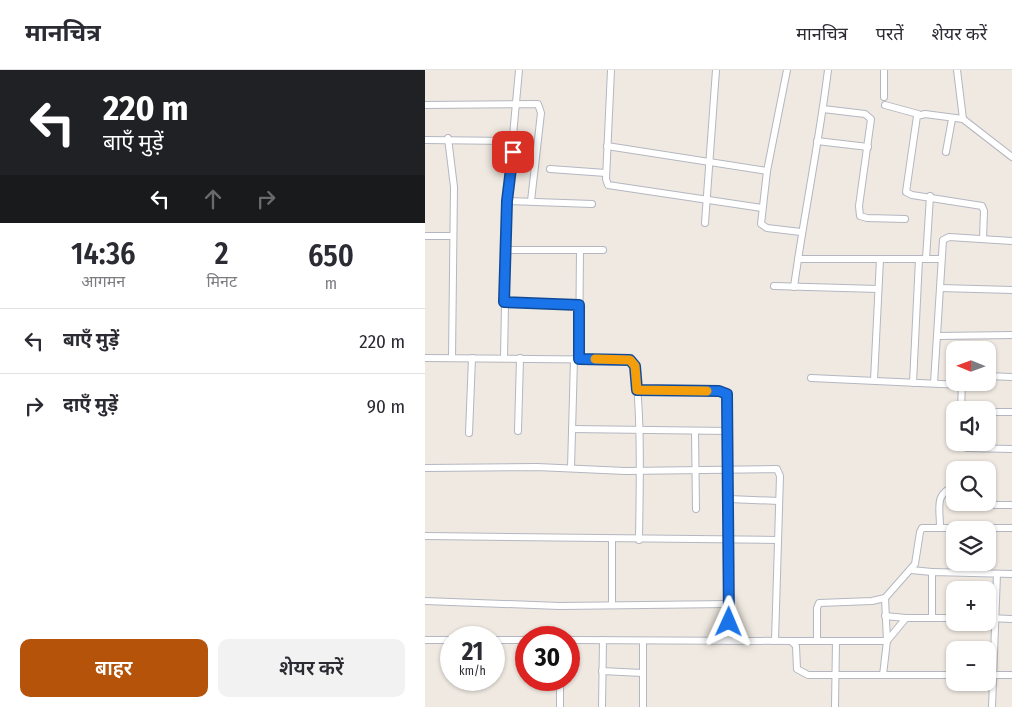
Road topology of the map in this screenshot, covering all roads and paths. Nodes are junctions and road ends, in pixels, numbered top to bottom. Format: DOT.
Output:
graph roads {
  1 [pos="519,70"];
  2 [pos="611,70"];
  3 [pos="716,70"];
  4 [pos="787,70"];
  5 [pos="828,70"];
  6 [pos="884,70"];
  7 [pos="957,70"];
  8 [pos="884,97"];
  9 [pos="425,105"];
  10 [pos="516,105"];
  11 [pos="885,105"];
  12 [pos="823,109"];
  13 [pos="918,114"];
  14 [pos="952,119"];
  15 [pos="963,120"];
  16 [pos="448,138"];
  17 [pos="425,140"];
  18 [pos="514,141"];
  19 [pos="817,141"];
  20 [pos="607,146"];
  21 [pos="868,147"];
  22 [pos="946,152"];
  23 [pos="1012,157"];
  24 [pos="709,160"];
  25 [pos="550,169"];
  26 [pos="767,171"];
  27 [pos="606,173"];
  28 [pos="930,196"];
  29 [pos="706,199"];
  30 [pos="507,201"];
  31 [pos="531,201"];
  32 [pos="592,204"];
  33 [pos="762,208"];
  34 [pos="905,219"];
  35 [pos="705,223"];
  36 [pos="801,232"];
  37 [pos="425,236"];
  38 [pos="453,236"];
  39 [pos="983,240"];
  40 [pos="1012,241"];
  41 [pos="505,250"];
  42 [pos="580,250"];
  43 [pos="603,250"];
  44 [pos="798,259"];
  45 [pos="880,259"];
  46 [pos="923,259"];
  47 [pos="941,259"];
  48 [pos="774,286"];
  49 [pos="794,287"];
  50 [pos="940,288"];
  51 [pos="878,289"];
  52 [pos="1012,290"];
  53 [pos="504,302"];
  54 [pos="579,305"];
  55 [pos="1012,335"];
  56 [pos="938,336"];
  57 [pos="425,358"];
  58 [pos="452,358"];
  59 [pos="472,358"];
  60 [pos="504,358"];
  61 [pos="520,358"];
  62 [pos="577,359"];
  63 [pos="996,376"];
  64 [pos="1012,377"];
  65 [pos="811,378"];
  66 [pos="875,380"];
  67 [pos="913,382"];
  68 [pos="934,383"];
  69 [pos="946,383"];
  70 [pos="637,390"];
  71 [pos="996,412"];
  72 [pos="1012,412"];
  73 [pos="572,429"];
  74 [pos="639,430"];
  75 [pos="518,431"];
  76 [pos="695,431"];
  77 [pos="728,431"];
  78 [pos="469,433"];
  79 [pos="996,449"];
  80 [pos="1012,449"];
  81 [pos="425,468"];
  82 [pos="571,468"];
  83 [pos="696,470"];
  84 [pos="728,470"];
  85 [pos="640,471"];
  86 [pos="946,489"];
  87 [pos="729,499"];
  88 [pos="779,501"];
  89 [pos="996,504"];
  90 [pos="1012,505"];
  91 [pos="696,509"];
  92 [pos="940,527"];
  93 [pos="1012,528"];
  94 [pos="425,536"];
  95 [pos="612,539"];
  96 [pos="639,540"];
  97 [pos="729,540"];
  98 [pos="777,540"];
  99 [pos="911,570"];
  100 [pos="932,572"];
  101 [pos="997,574"];
  102 [pos="1012,574"];
  103 [pos="996,581"];
  104 [pos="885,598"];
  105 [pos="425,601"];
  106 [pos="729,604"];
  107 [pos="611,605"];
  108 [pos="885,616"];
  109 [pos="906,618"];
  110 [pos="932,618"];
  111 [pos="946,618"];
  112 [pos="996,618"];
  113 [pos="1012,619"];
  114 [pos="425,640"];
  115 [pos="440,640"];
  116 [pos="580,640"];
  117 [pos="603,640"];
  118 [pos="643,641"];
  119 [pos="728,641"];
  120 [pos="775,641"];
  121 [pos="791,641"];
  122 [pos="817,641"];
  123 [pos="837,641"];
  124 [pos="887,641"];
  125 [pos="602,672"];
  126 [pos="642,673"];
  127 [pos="836,675"];
  128 [pos="883,675"];
  129 [pos="946,675"];
  130 [pos="996,675"];
  131 [pos="1012,675"];
  132 [pos="560,691"];
  133 [pos="992,691"];
  134 [pos="561,707"];
  135 [pos="602,707"];
  136 [pos="643,707"];
  137 [pos="835,707"];
  138 [pos="992,707"];
  1 -- 10 [label="street"];
  2 -- 20 [label="street"];
  3 -- 24 [label="street"];
  4 -- 26 [label="street"];
  5 -- 12 [label="street"];
  6 -- 8 [label="street"];
  7 -- 15 [label="street"];
  9 -- 10 [label="street"];
  10 -- 18 [label="street"];
  10 -- 31 [label="street"];
  11 -- 13 [label="street"];
  12 -- 19 [label="street"];
  12 -- 21 [label="street"];
  13 -- 14 [label="street"];
  13 -- 28 [label="street"];
  14 -- 15 [label="street"];
  14 -- 22 [label="street"];
  15 -- 23 [label="street"];
  16 -- 17 [label="street"];
  16 -- 18 [label="street"];
  16 -- 38 [label="street"];
  18 -- 30 [label="street"];
  19 -- 21 [label="street"];
  19 -- 36 [label="street"];
  20 -- 24 [label="street"];
  20 -- 27 [label="street"];
  21 -- 34 [label="street"];
  24 -- 26 [label="street"];
  24 -- 29 [label="street"];
  25 -- 27 [label="street"];
  26 -- 33 [label="street"];
  27 -- 29 [label="street"];
  28 -- 39 [label="street"];
  28 -- 46 [label="street"];
  29 -- 33 [label="street"];
  29 -- 35 [label="street"];
  30 -- 31 [label="street"];
  30 -- 41 [label="street"];
  31 -- 32 [label="street"];
  33 -- 36 [label="street"];
  36 -- 44 [label="street"];
  37 -- 38 [label="street"];
  38 -- 58 [label="street"];
  39 -- 40 [label="street"];
  39 -- 47 [label="street"];
  41 -- 42 [label="street"];
  41 -- 53 [label="street"];
  42 -- 43 [label="street"];
  42 -- 54 [label="street"];
  44 -- 45 [label="street"];
  44 -- 49 [label="street"];
  45 -- 46 [label="street"];
  45 -- 51 [label="street"];
  46 -- 47 [label="street"];
  46 -- 67 [label="street"];
  47 -- 50 [label="street"];
  48 -- 49 [label="street"];
  49 -- 51 [label="street"];
  50 -- 52 [label="street"];
  50 -- 56 [label="street"];
  51 -- 66 [label="street"];
  53 -- 54 [label="street"];
  53 -- 60 [label="street"];
  54 -- 62 [label="street"];
  55 -- 56 [label="street"];
  56 -- 68 [label="street"];
  57 -- 58 [label="street"];
  58 -- 59 [label="street"];
  59 -- 60 [label="street"];
  59 -- 78 [label="street"];
  60 -- 61 [label="street"];
  61 -- 62 [label="street"];
  61 -- 75 [label="street"];
  62 -- 70 [label="street"];
  62 -- 73 [label="street"];
  63 -- 64 [label="street"];
  65 -- 66 [label="street"];
  66 -- 67 [label="street"];
  67 -- 68 [label="street"];
  68 -- 69 [label="street"];
  70 -- 74 [label="street"];
  70 -- 77 [label="street"];
  71 -- 72 [label="street"];
  73 -- 74 [label="street"];
  73 -- 82 [label="street"];
  74 -- 76 [label="street"];
  74 -- 85 [label="street"];
  76 -- 77 [label="street"];
  76 -- 83 [label="street"];
  77 -- 84 [label="street"];
  79 -- 80 [label="street"];
  81 -- 82 [label="street"];
  82 -- 85 [label="street"];
  83 -- 84 [label="street"];
  83 -- 85 [label="street"];
  83 -- 91 [label="street"];
  84 -- 87 [label="street"];
  84 -- 88 [label="street"];
  85 -- 96 [label="street"];
  86 -- 92 [label="street"];
  87 -- 88 [label="street"];
  87 -- 97 [label="street"];
  88 -- 98 [label="street"];
  89 -- 90 [label="street"];
  92 -- 93 [label="street"];
  92 -- 99 [label="street"];
  94 -- 95 [label="street"];
  95 -- 96 [label="street"];
  95 -- 107 [label="street"];
  96 -- 97 [label="street"];
  97 -- 98 [label="street"];
  97 -- 106 [label="street"];
  98 -- 120 [label="street"];
  99 -- 100 [label="street"];
  99 -- 104 [label="street"];
  100 -- 101 [label="street"];
  100 -- 110 [label="street"];
  101 -- 102 [label="street"];
  101 -- 103 [label="street"];
  104 -- 108 [label="street"];
  104 -- 122 [label="street"];
  105 -- 107 [label="street"];
  106 -- 107 [label="street"];
  106 -- 119 [label="street"];
  108 -- 109 [label="street"];
  108 -- 124 [label="street"];
  109 -- 110 [label="street"];
  109 -- 124 [label="street"];
  110 -- 111 [label="street"];
  112 -- 113 [label="street"];
  114 -- 115 [label="street"];
  116 -- 117 [label="street"];
  117 -- 118 [label="street"];
  117 -- 125 [label="street"];
  118 -- 119 [label="street"];
  118 -- 126 [label="street"];
  119 -- 120 [label="street"];
  120 -- 121 [label="street"];
  121 -- 122 [label="street"];
  121 -- 127 [label="street"];
  122 -- 123 [label="street"];
  123 -- 124 [label="street"];
  123 -- 127 [label="street"];
  124 -- 128 [label="street"];
  125 -- 126 [label="street"];
  125 -- 135 [label="street"];
  126 -- 136 [label="street"];
  127 -- 128 [label="street"];
  127 -- 137 [label="street"];
  128 -- 129 [label="street"];
  130 -- 131 [label="street"];
  132 -- 134 [label="street"];
  133 -- 138 [label="street"];
}
